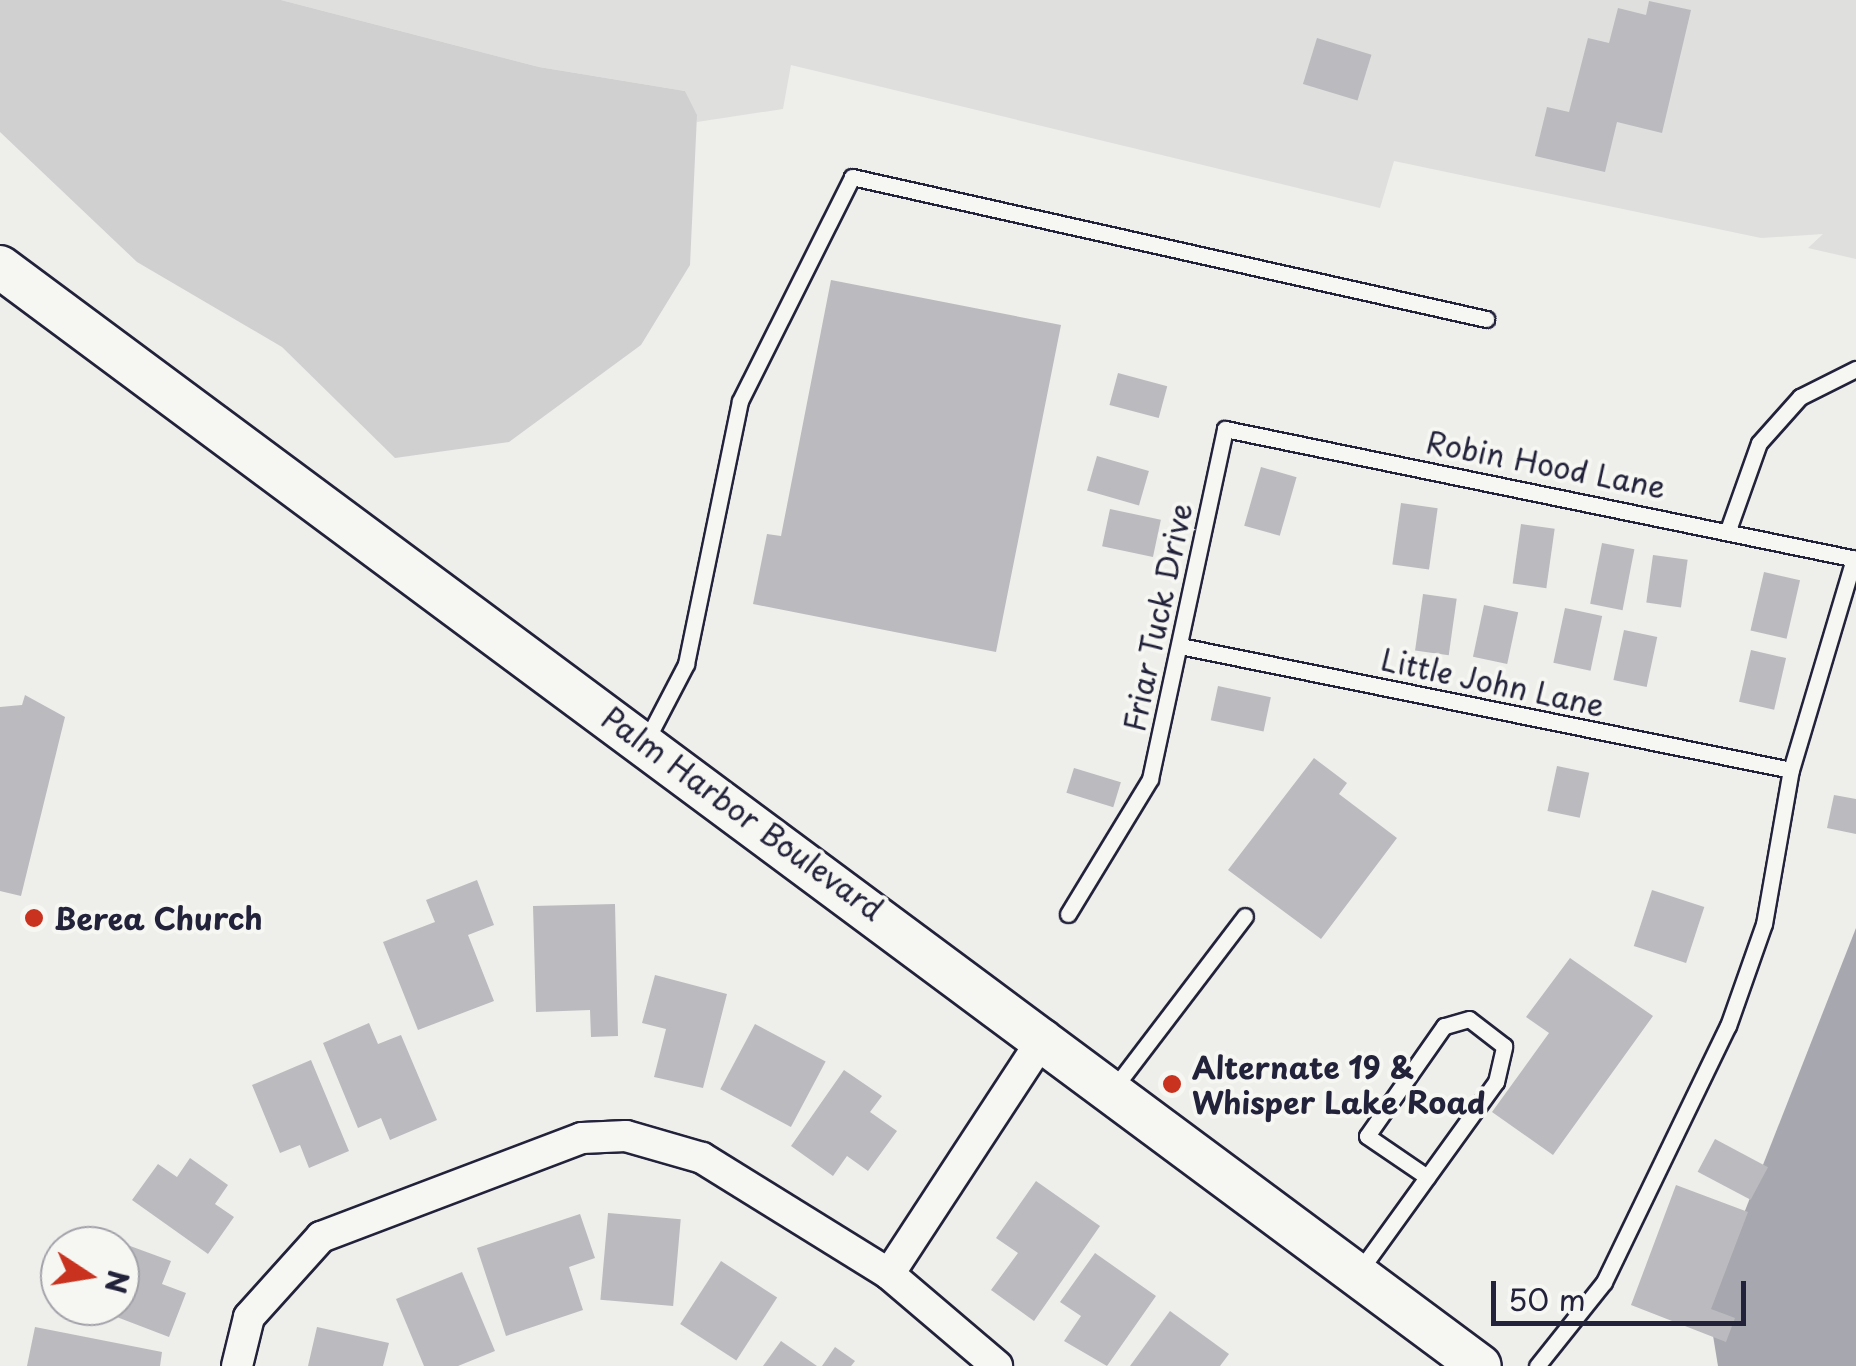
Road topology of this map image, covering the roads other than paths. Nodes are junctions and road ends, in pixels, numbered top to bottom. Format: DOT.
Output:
graph roads {
  1 [pos="0,268"];
  2 [pos="1486,319"];
  3 [pos="1856,369"];
  4 [pos="1224,428"];
  5 [pos="1728,530"];
  6 [pos="1855,558"];
  7 [pos="1184,647"];
  8 [pos="646,741"];
  9 [pos="1791,770"];
  10 [pos="1068,914"];
  11 [pos="1244,916"];
  12 [pos="1044,1036"];
  13 [pos="1114,1088"];
  14 [pos="1427,1177"];
  15 [pos="1358,1273"];
  16 [pos="889,1274"];
  17 [pos="237,1366"];
  18 [pos="997,1366"];
  19 [pos="1480,1366"];
  20 [pos="1537,1366"];
  1 -- 8 [label="main road, Palm Harbor Boulevard"];
  2 -- 8 [label="lane"];
  3 -- 5 [label="lane"];
  4 -- 5 [label="lane, Robin Hood Lane"];
  4 -- 7 [label="lane, Friar Tuck Drive"];
  5 -- 6 [label="lane, Robin Hood Lane"];
  6 -- 9 [label="lane"];
  7 -- 9 [label="lane, Little John Lane"];
  7 -- 10 [label="lane, Friar Tuck Drive"];
  8 -- 12 [label="main road, Palm Harbor Boulevard"];
  9 -- 20 [label="lane"];
  11 -- 13 [label="lane"];
  12 -- 13 [label="main road, Palm Harbor Boulevard"];
  12 -- 16 [label="street"];
  13 -- 15 [label="main road, Palm Harbor Boulevard"];
  14 -- 14 [label="lane"];
  14 -- 15 [label="lane"];
  15 -- 19 [label="main road, Palm Harbor Boulevard"];
  16 -- 17 [label="street"];
  16 -- 18 [label="street"];
}
